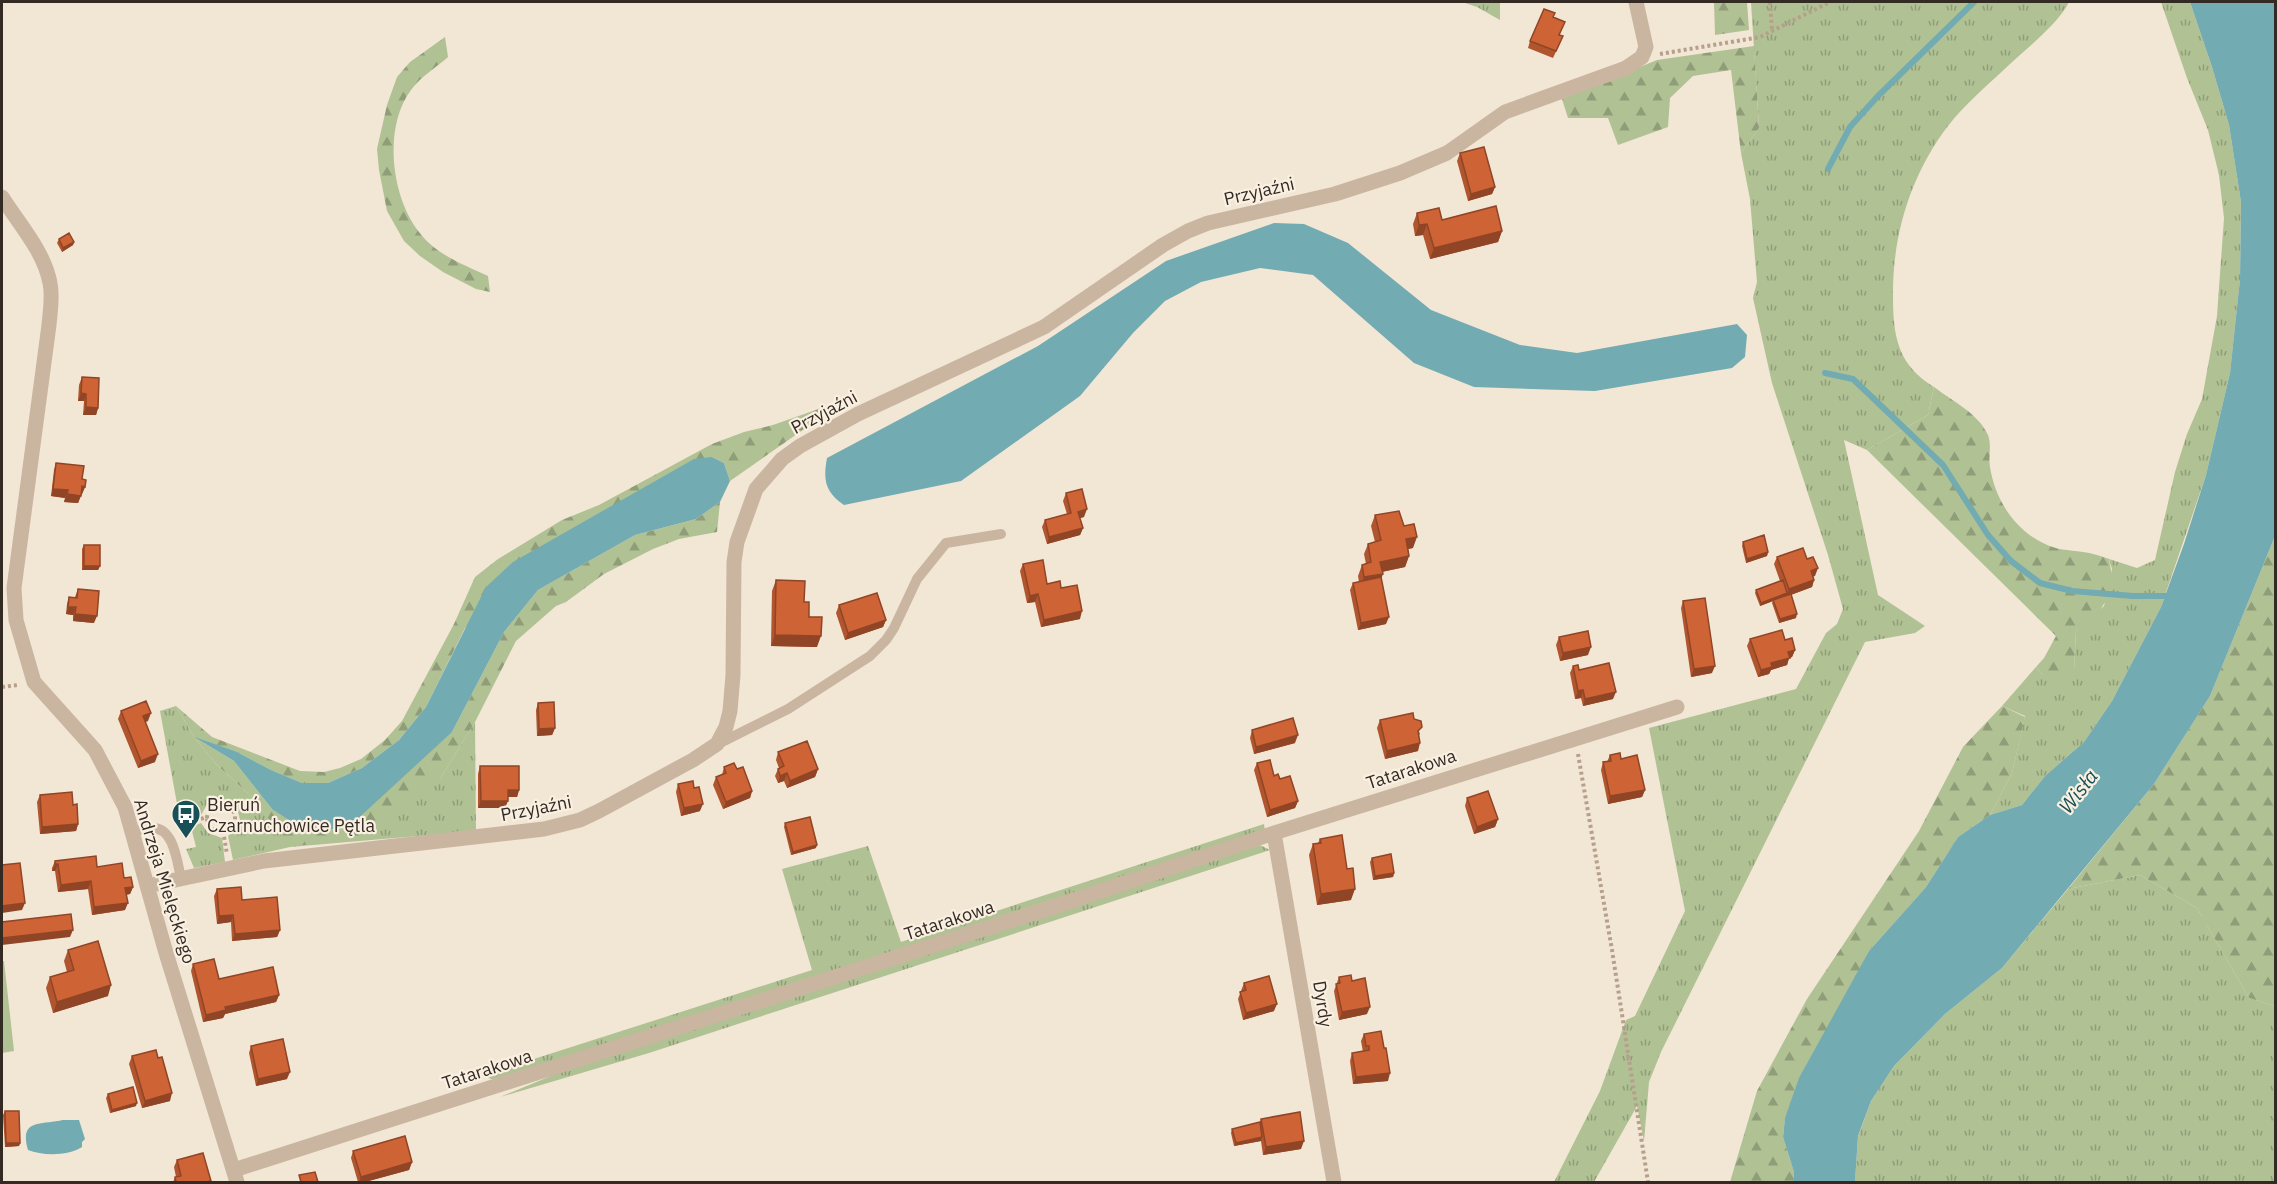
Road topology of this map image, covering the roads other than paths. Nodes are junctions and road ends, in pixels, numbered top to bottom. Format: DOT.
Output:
graph roads {
  1 [pos="1636,2"];
  2 [pos="2,197"];
  3 [pos="1001,534"];
  4 [pos="1677,707"];
  5 [pos="717,744"];
  6 [pos="132,832"];
  7 [pos="1274,833"];
  8 [pos="181,878"];
  9 [pos="147,886"];
  10 [pos="235,1176"];
  11 [pos="1334,1182"];
  1 -- 5 [label="street, Przyjaźni"];
  2 -- 6 [label="street, Andrzeja Mielęckiego"];
  3 -- 5 [label="lane"];
  4 -- 7 [label="street, Tatarakowa"];
  5 -- 8 [label="street, Przyjaźni"];
  6 -- 8 [label="lane"];
  6 -- 9 [label="street, Andrzeja Mielęckiego"];
  7 -- 10 [label="street, Tatarakowa"];
  7 -- 11 [label="street, Dyrdy"];
  8 -- 9 [label="street, Przyjaźni"];
  9 -- 10 [label="street, Andrzeja Mielęckiego"];
}
